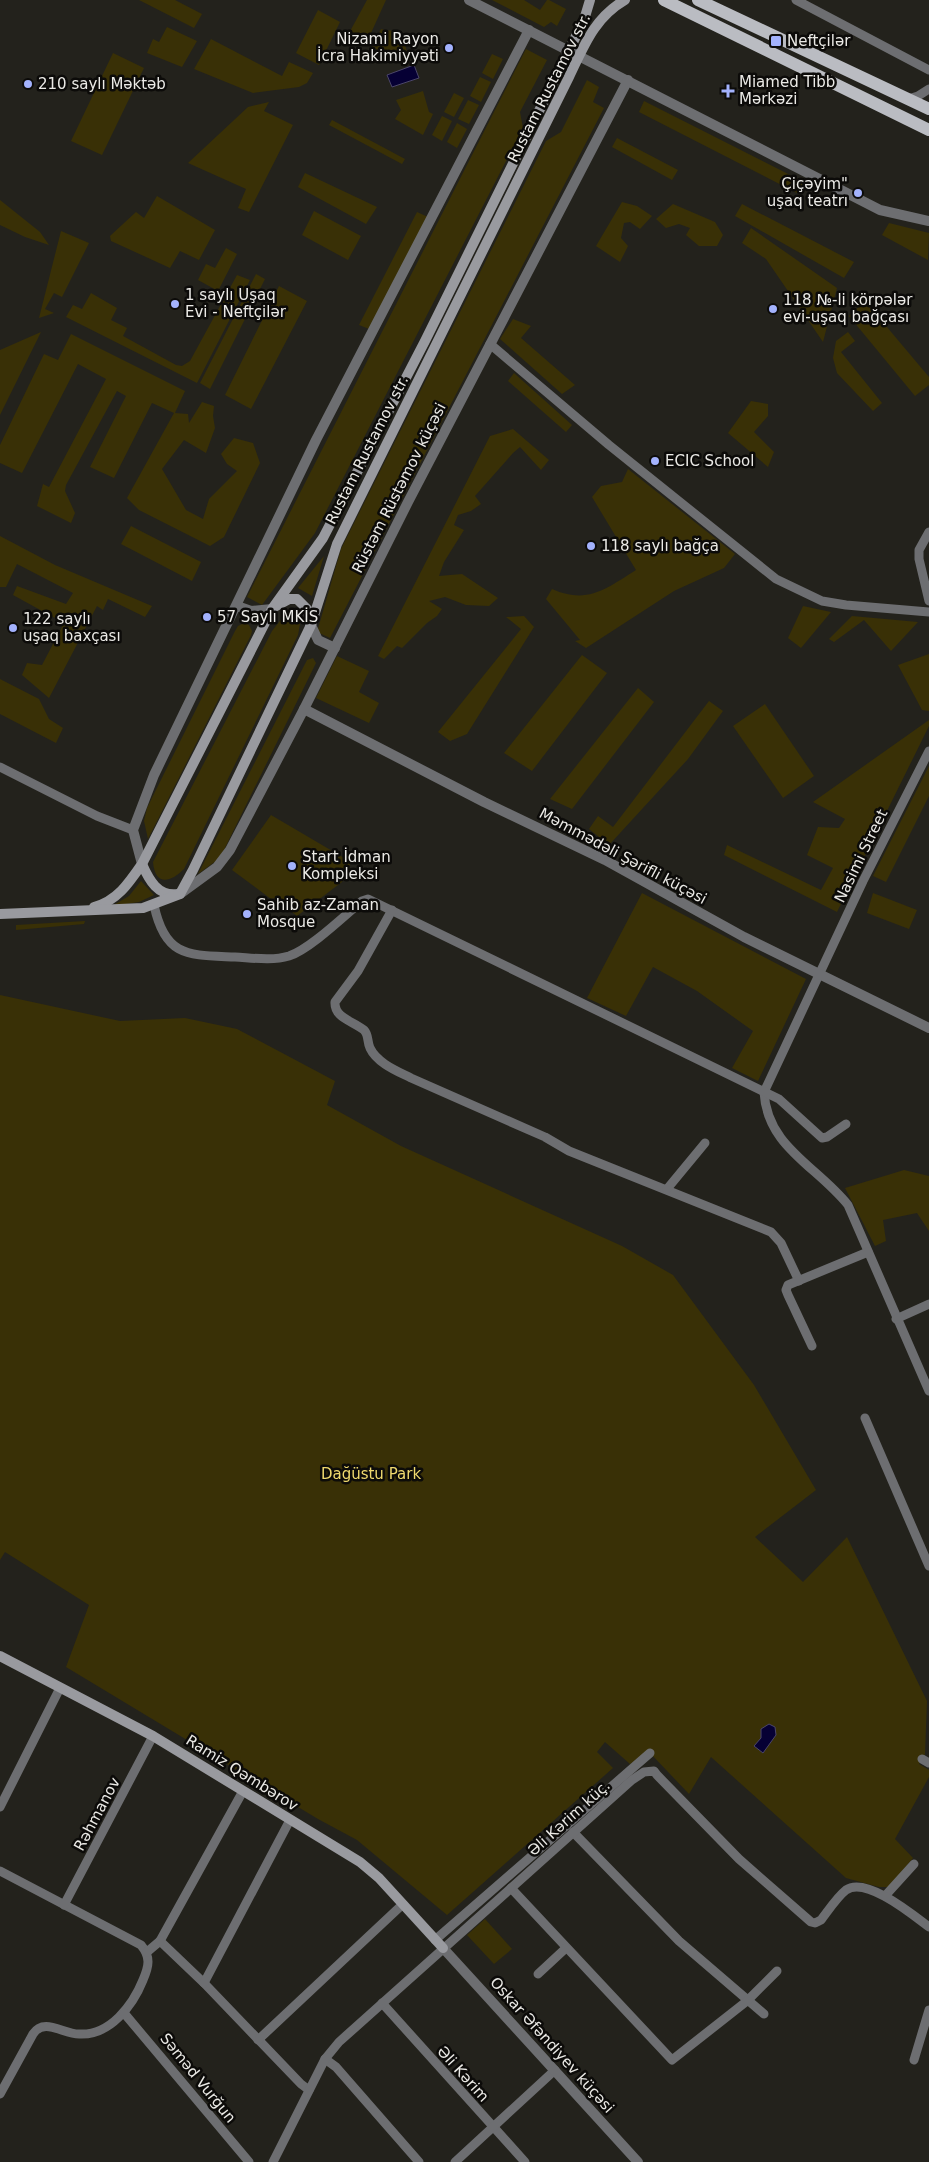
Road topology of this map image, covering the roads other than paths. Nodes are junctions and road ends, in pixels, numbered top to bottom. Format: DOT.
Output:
graph roads {
  1 [pos="469,0"];
  2 [pos="590,0"];
  3 [pos="625,0"];
  4 [pos="664,0"];
  5 [pos="698,0"];
  6 [pos="796,0"];
  7 [pos="529,30"];
  8 [pos="929,70"];
  9 [pos="628,80"];
  10 [pos="929,89"];
  11 [pos="908,99"];
  12 [pos="929,109"];
  13 [pos="929,130"];
  14 [pos="929,221"];
  15 [pos="490,344"];
  16 [pos="929,532"];
  17 [pos="929,601"];
  18 [pos="237,606"];
  19 [pos="272,608"];
  20 [pos="929,612"];
  21 [pos="311,625"];
  22 [pos="335,648"];
  23 [pos="304,710"];
  24 [pos="929,751"];
  25 [pos="0,767"];
  26 [pos="133,830"];
  27 [pos="142,864"];
  28 [pos="180,894"];
  29 [pos="148,907"];
  30 [pos="83,910"];
  31 [pos="392,910"];
  32 [pos="0,914"];
  33 [pos="821,974"];
  34 [pos="929,1028"];
  35 [pos="764,1092"];
  36 [pos="846,1124"];
  37 [pos="705,1143"];
  38 [pos="667,1189"];
  39 [pos="868,1252"];
  40 [pos="798,1281"];
  41 [pos="929,1304"];
  42 [pos="896,1318"];
  43 [pos="812,1346"];
  44 [pos="929,1391"];
  45 [pos="864,1418"];
  46 [pos="929,1566"];
  47 [pos="0,1656"];
  48 [pos="60,1688"];
  49 [pos="153,1736"];
  50 [pos="650,1753"];
  51 [pos="242,1791"];
  52 [pos="0,1807"];
  53 [pos="290,1820"];
  54 [pos="574,1832"];
  55 [pos="914,1864"];
  56 [pos="0,1871"];
  57 [pos="511,1888"];
  58 [pos="885,1896"];
  59 [pos="403,1904"];
  60 [pos="64,1905"];
  61 [pos="929,1926"];
  62 [pos="435,1940"];
  63 [pos="160,1941"];
  64 [pos="443,1948"];
  65 [pos="566,1948"];
  66 [pos="147,1952"];
  67 [pos="777,1971"];
  68 [pos="538,1974"];
  69 [pos="204,1983"];
  70 [pos="747,2000"];
  71 [pos="382,2003"];
  72 [pos="929,2010"];
  73 [pos="124,2013"];
  74 [pos="764,2014"];
  75 [pos="258,2040"];
  76 [pos="325,2059"];
  77 [pos="914,2060"];
  78 [pos="555,2070"];
  79 [pos="309,2090"];
  80 [pos="0,2094"];
  81 [pos="493,2128"];
  82 [pos="248,2162"];
  83 [pos="273,2162"];
  84 [pos="419,2162"];
  85 [pos="455,2162"];
  86 [pos="525,2162"];
  87 [pos="638,2162"];
  1 -- 7 [label="street"];
  2 -- 19 [label="main road, Rustam Rustamov str."];
  3 -- 21 [label="main road, Rustam Rustamov str."];
  4 -- 13 [label="main road"];
  5 -- 11 [label="main road"];
  6 -- 8 [label="street"];
  7 -- 9 [label="street"];
  7 -- 18 [label="street"];
  9 -- 14 [label="street"];
  9 -- 15 [label="street, Rüstəm Rüstəmov küçəsi"];
  10 -- 11 [label="street"];
  11 -- 12 [label="main road"];
  15 -- 20 [label="street"];
  15 -- 22 [label="street, Rüstəm Rüstəmov küçəsi"];
  16 -- 17 [label="street"];
  18 -- 19 [label="street"];
  18 -- 26 [label="street"];
  19 -- 21 [label="main road"];
  19 -- 27 [label="main road, Rustam Rustamov str."];
  21 -- 22 [label="street"];
  21 -- 28 [label="main road, Rustam Rustamov str."];
  22 -- 23 [label="street, Rüstəm Rüstəmov küçəsi"];
  23 -- 28 [label="street, Rüstəm Rüstəmov küçəsi"];
  23 -- 33 [label="street, Məmmədəli Şərifli küçəsi"];
  24 -- 33 [label="street, Nasimi Street"];
  25 -- 26 [label="street"];
  26 -- 27 [label="street"];
  27 -- 28 [label="main road"];
  27 -- 30 [label="main road, Rustam Rustamov str."];
  28 -- 29 [label="main road"];
  29 -- 30 [label="main road"];
  29 -- 31 [label="street"];
  30 -- 32 [label="main road"];
  31 -- 35 [label="street"];
  31 -- 38 [label="street"];
  33 -- 34 [label="street, Məmmədəli Şərifli küçəsi"];
  33 -- 35 [label="street, Nasimi Street"];
  35 -- 36 [label="street"];
  35 -- 39 [label="street"];
  37 -- 38 [label="street"];
  38 -- 40 [label="street"];
  39 -- 40 [label="street"];
  39 -- 42 [label="street"];
  40 -- 43 [label="street"];
  41 -- 42 [label="street"];
  42 -- 44 [label="street"];
  45 -- 46 [label="street"];
  47 -- 48 [label="main road, Ramiz Qəmbərov"];
  48 -- 49 [label="main road, Ramiz Qəmbərov"];
  48 -- 52 [label="street"];
  49 -- 51 [label="main road, Ramiz Qəmbərov"];
  49 -- 60 [label="street, Rəhmanov"];
  50 -- 62 [label="street"];
  51 -- 53 [label="main road, Ramiz Qəmbərov"];
  51 -- 63 [label="street"];
  53 -- 59 [label="main road, Ramiz Qəmbərov"];
  53 -- 69 [label="street"];
  54 -- 57 [label="street, Əli Kərim küç."];
  54 -- 58 [label="street, Əli Kərim küç."];
  54 -- 70 [label="street"];
  55 -- 58 [label="street"];
  56 -- 60 [label="street"];
  57 -- 64 [label="street, Əli Kərim küç."];
  57 -- 65 [label="street"];
  58 -- 61 [label="street, Əli Kərim küç."];
  59 -- 62 [label="main road, Ramiz Qəmbərov"];
  59 -- 75 [label="street"];
  60 -- 66 [label="street"];
  62 -- 64 [label="main road, Ramiz Qəmbərov"];
  63 -- 66 [label="street"];
  63 -- 69 [label="street"];
  64 -- 71 [label="street, Əli Kərim küç."];
  64 -- 78 [label="street, Oskar Əfəndiyev küçəsi"];
  65 -- 68 [label="street"];
  65 -- 70 [label="street"];
  66 -- 73 [label="street"];
  67 -- 70 [label="street"];
  69 -- 75 [label="street"];
  70 -- 74 [label="street"];
  71 -- 76 [label="street, Əli Kərim küç."];
  71 -- 81 [label="street, Əli Kərim"];
  72 -- 77 [label="street"];
  73 -- 80 [label="street"];
  73 -- 82 [label="street, Səməd Vurğun"];
  75 -- 79 [label="street"];
  76 -- 79 [label="street, Əli Kərim küç."];
  76 -- 84 [label="street"];
  78 -- 81 [label="street"];
  78 -- 87 [label="street, Oskar Əfəndiyev küçəsi"];
  79 -- 83 [label="street, Əli Kərim küç."];
  81 -- 85 [label="street"];
  81 -- 86 [label="street, Əli Kərim"];
}
